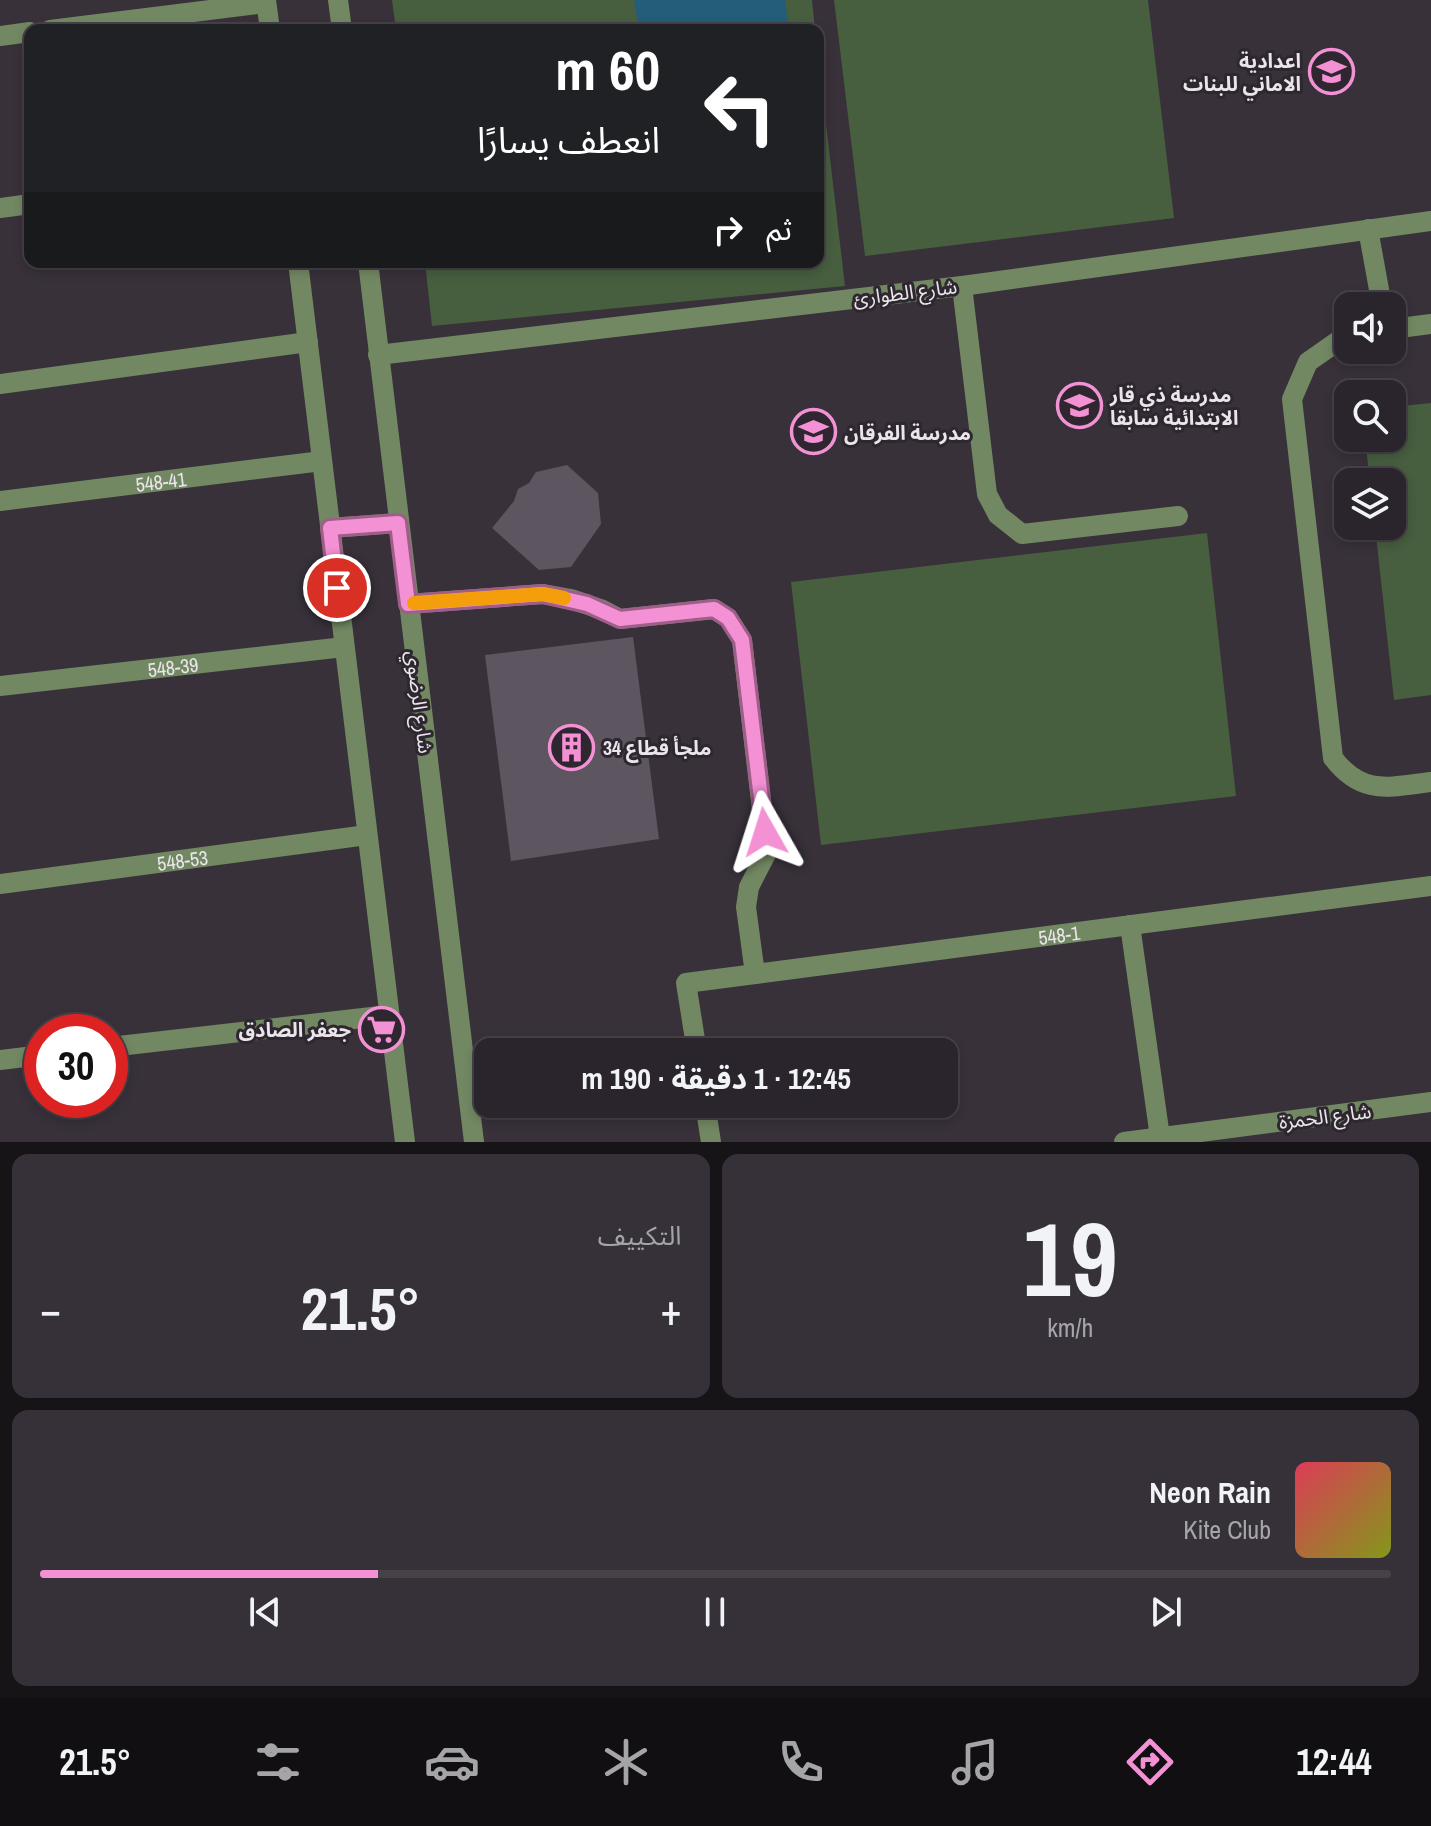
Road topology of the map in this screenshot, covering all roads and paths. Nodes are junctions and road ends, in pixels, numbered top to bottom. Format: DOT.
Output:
graph roads {
  1 [pos="338,0"];
  2 [pos="266,2"];
  3 [pos="96,24"];
  4 [pos="269,24"];
  5 [pos="341,24"];
  6 [pos="24,33"];
  7 [pos="0,36"];
  8 [pos="24,205"];
  9 [pos="0,208"];
  10 [pos="1431,221"];
  11 [pos="1368,229"];
  12 [pos="299,268"];
  13 [pos="369,268"];
  14 [pos="962,286"];
  15 [pos="1379,292"];
  16 [pos="1431,324"];
  17 [pos="1406,327"];
  18 [pos="308,342"];
  19 [pos="1334,344"];
  20 [pos="378,355"];
  21 [pos="0,384"];
  22 [pos="322,461"];
  23 [pos="0,501"];
  24 [pos="1178,516"];
  25 [pos="398,523"];
  26 [pos="330,528"];
  27 [pos="408,604"];
  28 [pos="344,647"];
  29 [pos="0,686"];
  30 [pos="1431,782"];
  31 [pos="367,835"];
  32 [pos="0,884"];
  33 [pos="1431,886"];
  34 [pos="1130,925"];
  35 [pos="755,974"];
  36 [pos="389,1015"];
  37 [pos="695,1038"];
  38 [pos="128,1045"];
  39 [pos="24,1057"];
  40 [pos="0,1060"];
  41 [pos="1431,1102"];
  42 [pos="707,1118"];
  43 [pos="1160,1137"];
  44 [pos="405,1142"];
  45 [pos="474,1142"];
  46 [pos="711,1142"];
  47 [pos="1124,1142"];
  1 -- 5 [label="street"];
  2 -- 3 [label="street"];
  2 -- 4 [label="street"];
  6 -- 7 [label="street"];
  8 -- 9 [label="street"];
  10 -- 11 [label="street, شارع الطوارئ"];
  11 -- 14 [label="street, شارع الطوارئ"];
  11 -- 15 [label="street"];
  12 -- 18 [label="street"];
  13 -- 20 [label="street, شارع الرضوي"];
  14 -- 20 [label="street, شارع الطوارئ"];
  14 -- 24 [label="street"];
  16 -- 17 [label="street"];
  18 -- 21 [label="street"];
  18 -- 22 [label="street"];
  19 -- 30 [label="street"];
  20 -- 25 [label="street, شارع الرضوي"];
  22 -- 23 [label="street, 548-41"];
  22 -- 26 [label="street"];
  25 -- 26 [label="street"];
  25 -- 27 [label="street, شارع الرضوي"];
  26 -- 28 [label="street"];
  27 -- 35 [label="street"];
  27 -- 45 [label="street, شارع الرضوي"];
  28 -- 29 [label="street, 548-39"];
  28 -- 31 [label="street"];
  31 -- 32 [label="street, 548-53"];
  31 -- 36 [label="street"];
  33 -- 34 [label="street, 548-1"];
  34 -- 35 [label="street, 548-1"];
  34 -- 43 [label="street"];
  35 -- 37 [label="street, 548-1"];
  36 -- 38 [label="street"];
  36 -- 44 [label="street"];
  39 -- 40 [label="street"];
  41 -- 43 [label="street, شارع الحمزة"];
  42 -- 46 [label="street"];
  43 -- 47 [label="street, شارع الحمزة"];
}
